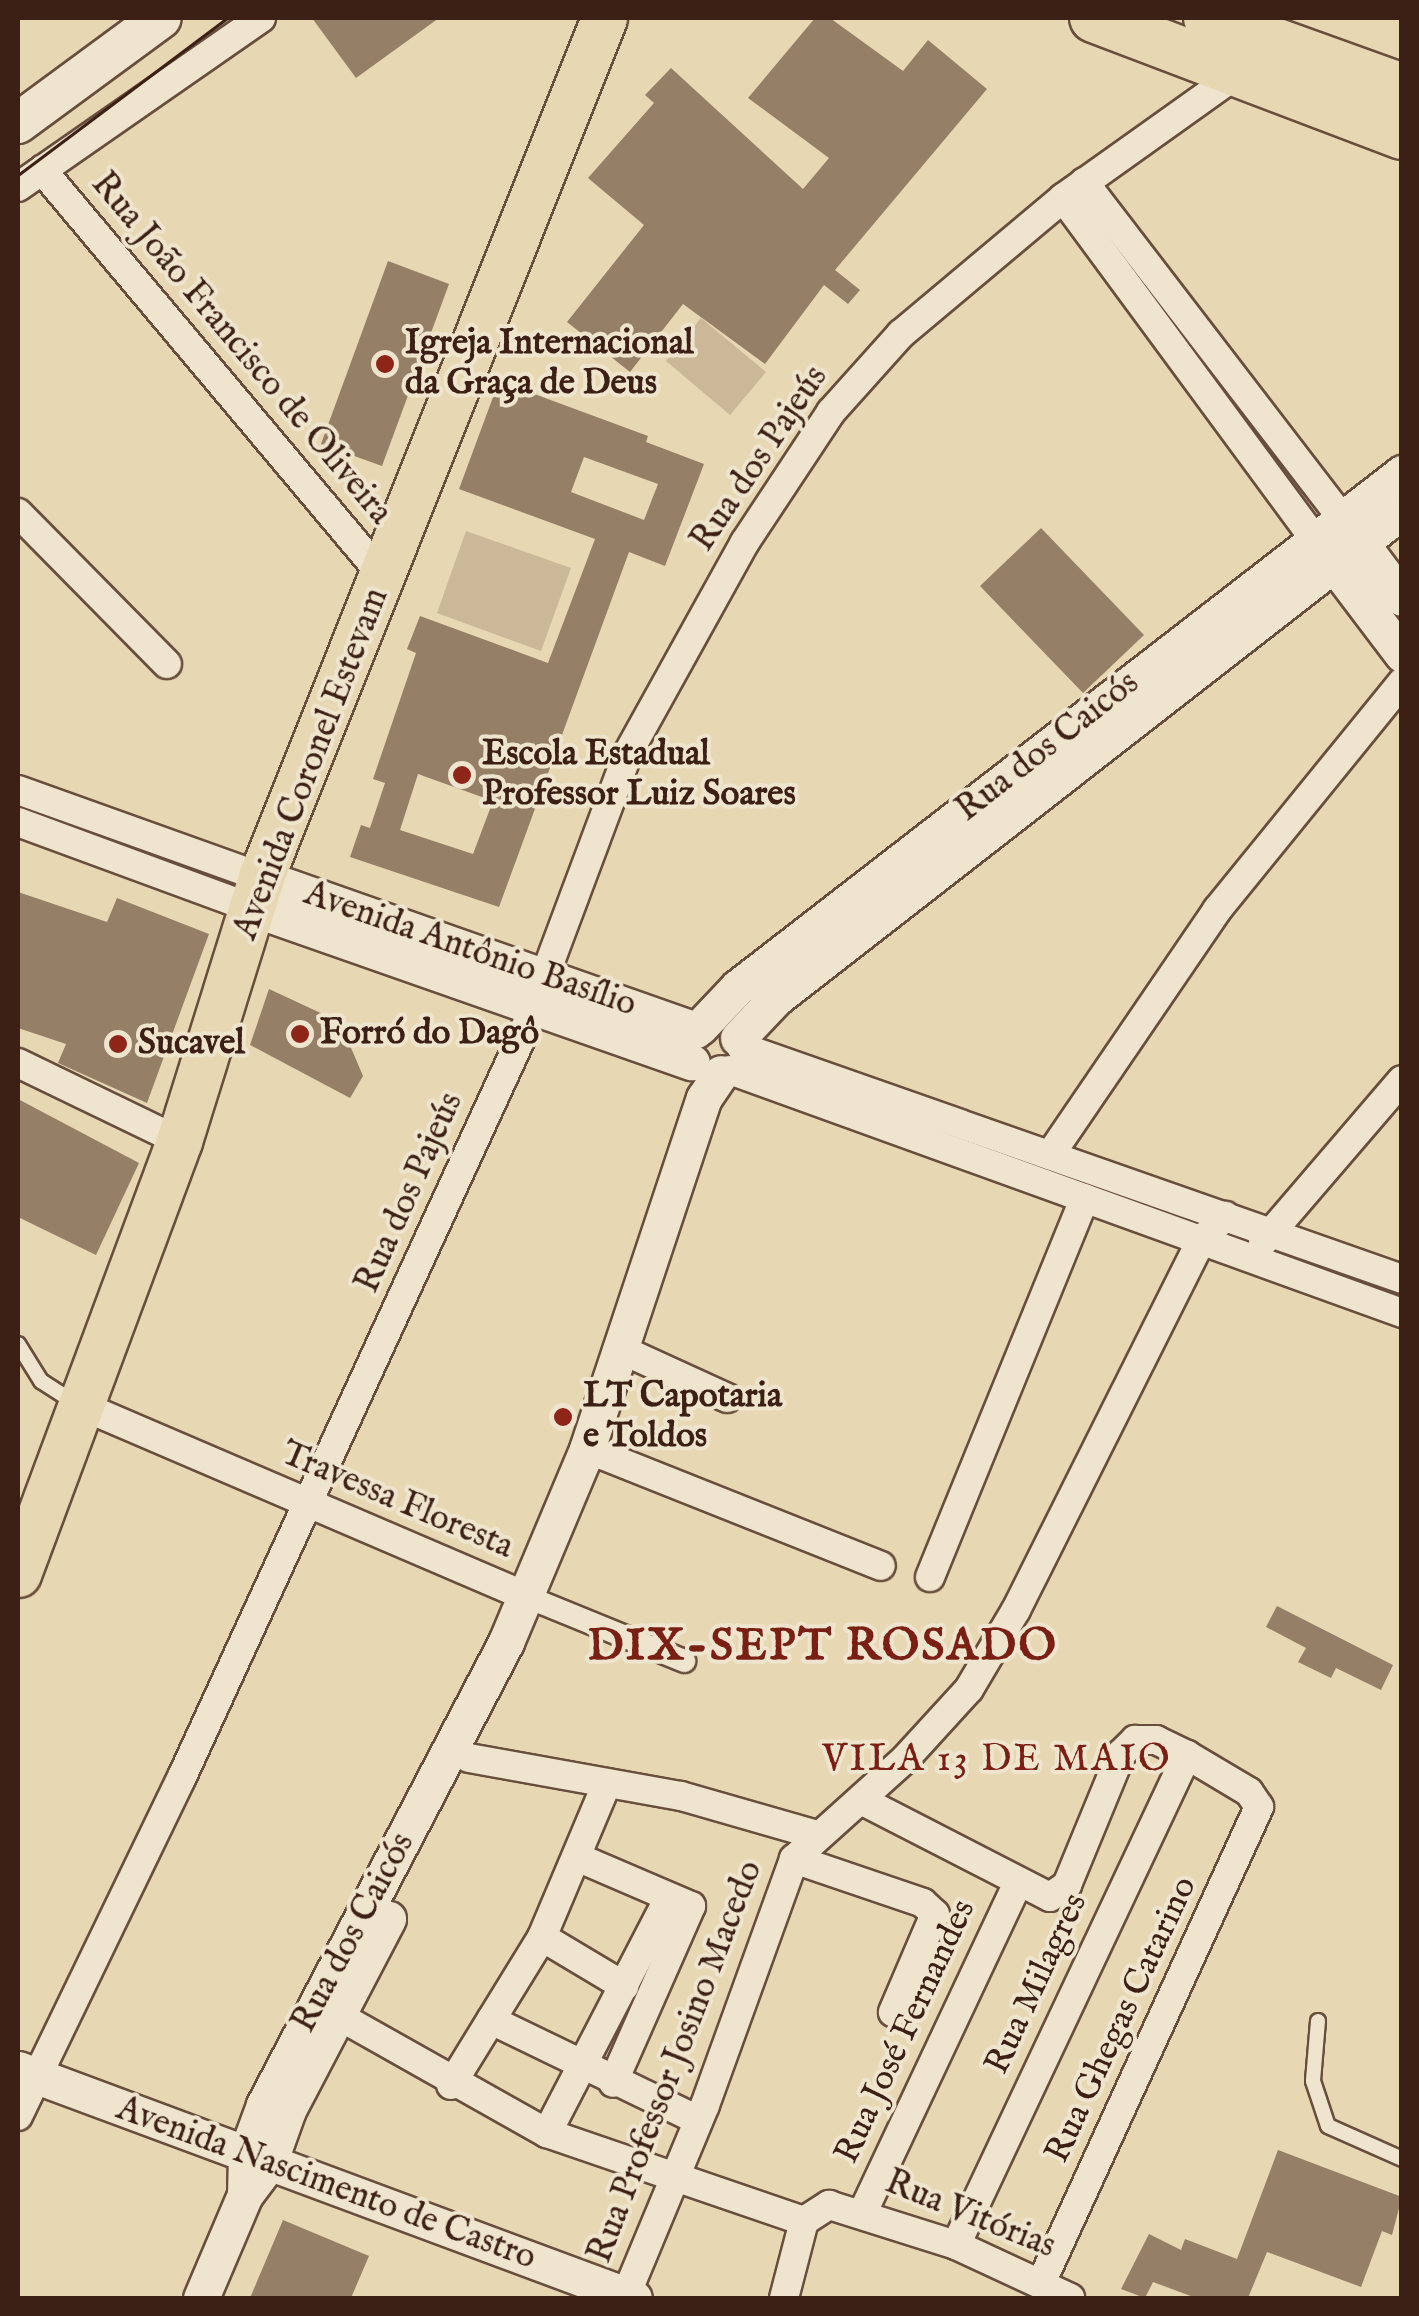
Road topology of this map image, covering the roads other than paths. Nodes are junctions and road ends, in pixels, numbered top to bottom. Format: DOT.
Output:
graph roads {
  1 [pos="161,18"];
  2 [pos="261,18"];
  3 [pos="604,18"];
  4 [pos="1094,18"];
  5 [pos="1208,18"];
  6 [pos="1270,43"];
  7 [pos="1402,88"];
  8 [pos="18,123"];
  9 [pos="1402,135"];
  10 [pos="42,170"];
  11 [pos="18,188"];
  12 [pos="1073,190"];
  13 [pos="1402,473"];
  14 [pos="1402,512"];
  15 [pos="18,513"];
  16 [pos="1337,540"];
  17 [pos="383,576"];
  18 [pos="1402,598"];
  19 [pos="1402,654"];
  20 [pos="167,664"];
  21 [pos="1402,682"];
  22 [pos="18,790"];
  23 [pos="18,822"];
  24 [pos="258,893"];
  25 [pos="539,990"];
  26 [pos="713,1057"];
  27 [pos="18,1063"];
  28 [pos="1402,1080"];
  29 [pos="178,1140"];
  30 [pos="1050,1155"];
  31 [pos="1084,1198"];
  32 [pos="1225,1216"];
  33 [pos="1272,1233"];
  34 [pos="1202,1240"];
  35 [pos="1248,1257"];
  36 [pos="1402,1280"];
  37 [pos="1402,1313"];
  38 [pos="18,1344"];
  39 [pos="618,1348"];
  40 [pos="727,1398"];
  41 [pos="82,1406"];
  42 [pos="586,1449"];
  43 [pos="309,1505"];
  44 [pos="21,1552"];
  45 [pos="881,1566"];
  46 [pos="930,1577"];
  47 [pos="525,1596"];
  48 [pos="684,1661"];
  49 [pos="489,1680"];
  50 [pos="1187,1755"];
  51 [pos="469,1758"];
  52 [pos="607,1784"];
  53 [pos="861,1800"];
  54 [pos="817,1835"];
  55 [pos="579,1858"];
  56 [pos="794,1859"];
  57 [pos="1016,1884"];
  58 [pos="669,1898"];
  59 [pos="542,1937"];
  60 [pos="624,1986"];
  61 [pos="327,2009"];
  62 [pos="893,2012"];
  63 [pos="491,2020"];
  64 [pos="1318,2021"];
  65 [pos="581,2068"];
  66 [pos="26,2073"];
  67 [pos="613,2083"];
  68 [pos="451,2085"];
  69 [pos="18,2116"];
  70 [pos="698,2120"];
  71 [pos="547,2134"];
  72 [pos="258,2158"];
  73 [pos="1402,2159"];
  74 [pos="673,2173"];
  75 [pos="851,2208"];
  76 [pos="804,2220"];
  77 [pos="956,2245"];
  78 [pos="1042,2281"];
  79 [pos="611,2294"];
  80 [pos="201,2298"];
  81 [pos="784,2298"];
  82 [pos="1070,2298"];
  1 -- 8 [label="main road"];
  2 -- 10 [label="street"];
  3 -- 17 [label="main road, Avenida Coronel Estevam"];
  4 -- 6 [label="highway"];
  5 -- 6 [label="highway"];
  6 -- 7 [label="highway"];
  6 -- 9 [label="highway"];
  6 -- 12 [label="street, Rua dos Pajeús"];
  10 -- 11 [label="street"];
  10 -- 17 [label="street, Rua João Francisco de Oliveira"];
  12 -- 16 [label="street"];
  12 -- 25 [label="street, Rua dos Pajeús"];
  13 -- 16 [label="street, Rua dos Caicós"];
  14 -- 16 [label="street, Rua dos Caicós"];
  15 -- 20 [label="street"];
  16 -- 18 [label="street"];
  16 -- 19 [label="street"];
  16 -- 26 [label="street, Rua dos Caicós"];
  17 -- 24 [label="main road, Avenida Coronel Estevam"];
  21 -- 30 [label="street"];
  22 -- 24 [label="street, Avenida Antônio Basílio"];
  23 -- 24 [label="street, Avenida Antônio Basílio"];
  24 -- 25 [label="street, Avenida Antônio Basílio"];
  24 -- 29 [label="main road, Avenida Coronel Estevam"];
  25 -- 26 [label="street, Avenida Antônio Basílio"];
  25 -- 43 [label="street, Rua dos Pajeús"];
  26 -- 30 [label="street, Avenida Antônio Basílio"];
  26 -- 31 [label="street, Avenida Antônio Basílio"];
  26 -- 39 [label="street, Rua dos Caicós"];
  27 -- 29 [label="street"];
  28 -- 33 [label="street"];
  29 -- 41 [label="main road, Avenida Coronel Estevam"];
  30 -- 32 [label="street, Avenida Antônio Basílio"];
  31 -- 34 [label="street, Avenida Antônio Basílio"];
  31 -- 46 [label="street"];
  32 -- 33 [label="street, Avenida Antônio Basílio"];
  32 -- 34 [label="street, Rua Professor Josino Macedo"];
  33 -- 35 [label="street"];
  33 -- 36 [label="street, Avenida Antônio Basílio"];
  34 -- 35 [label="street, Avenida Antônio Basílio"];
  34 -- 53 [label="street, Rua Professor Josino Macedo"];
  35 -- 37 [label="street, Avenida Antônio Basílio"];
  38 -- 41 [label="lane"];
  39 -- 40 [label="street"];
  39 -- 42 [label="street, Rua dos Caicós"];
  41 -- 43 [label="street, Travessa Floresta"];
  41 -- 44 [label="main road, Avenida Coronel Estevam"];
  42 -- 45 [label="street"];
  42 -- 47 [label="street, Rua dos Caicós"];
  43 -- 47 [label="street, Travessa Floresta"];
  43 -- 66 [label="street, Rua dos Pajeús"];
  47 -- 48 [label="street, Travessa Floresta"];
  47 -- 49 [label="street, Rua dos Caicós"];
  49 -- 51 [label="street, Rua dos Caicós"];
  49 -- 61 [label="street, Rua dos Caicós"];
  50 -- 57 [label="street"];
  50 -- 77 [label="street, Rua Milagres"];
  50 -- 78 [label="street, Rua Ghegas Catarino"];
  51 -- 52 [label="street"];
  51 -- 61 [label="street, Rua dos Caicós"];
  52 -- 54 [label="street"];
  52 -- 55 [label="street"];
  53 -- 54 [label="street, Rua Professor Josino Macedo"];
  53 -- 57 [label="street"];
  54 -- 56 [label="street, Rua Professor Josino Macedo"];
  55 -- 58 [label="street"];
  55 -- 59 [label="street"];
  56 -- 62 [label="street"];
  56 -- 70 [label="street, Rua Professor Josino Macedo"];
  57 -- 75 [label="street, Rua José Fernandes"];
  58 -- 60 [label="street"];
  58 -- 67 [label="street"];
  59 -- 60 [label="street"];
  59 -- 63 [label="street"];
  60 -- 65 [label="street"];
  61 -- 68 [label="street"];
  61 -- 72 [label="street, Rua dos Caicós"];
  63 -- 65 [label="street"];
  63 -- 68 [label="street"];
  64 -- 73 [label="lane"];
  65 -- 67 [label="street"];
  65 -- 71 [label="street"];
  66 -- 69 [label="street, Rua dos Pajeús"];
  66 -- 72 [label="street, Avenida Nascimento de Castro"];
  67 -- 70 [label="street"];
  68 -- 71 [label="street"];
  70 -- 74 [label="street, Rua Professor Josino Macedo"];
  71 -- 74 [label="street"];
  72 -- 79 [label="street, Avenida Nascimento de Castro"];
  72 -- 80 [label="street, Rua dos Caicós"];
  74 -- 76 [label="street"];
  74 -- 79 [label="street, Rua Professor Josino Macedo"];
  75 -- 76 [label="street"];
  75 -- 77 [label="street, Rua Vitórias"];
  76 -- 81 [label="street"];
  77 -- 78 [label="street, Rua Vitórias"];
  78 -- 82 [label="street, Rua Vitórias"];
}
